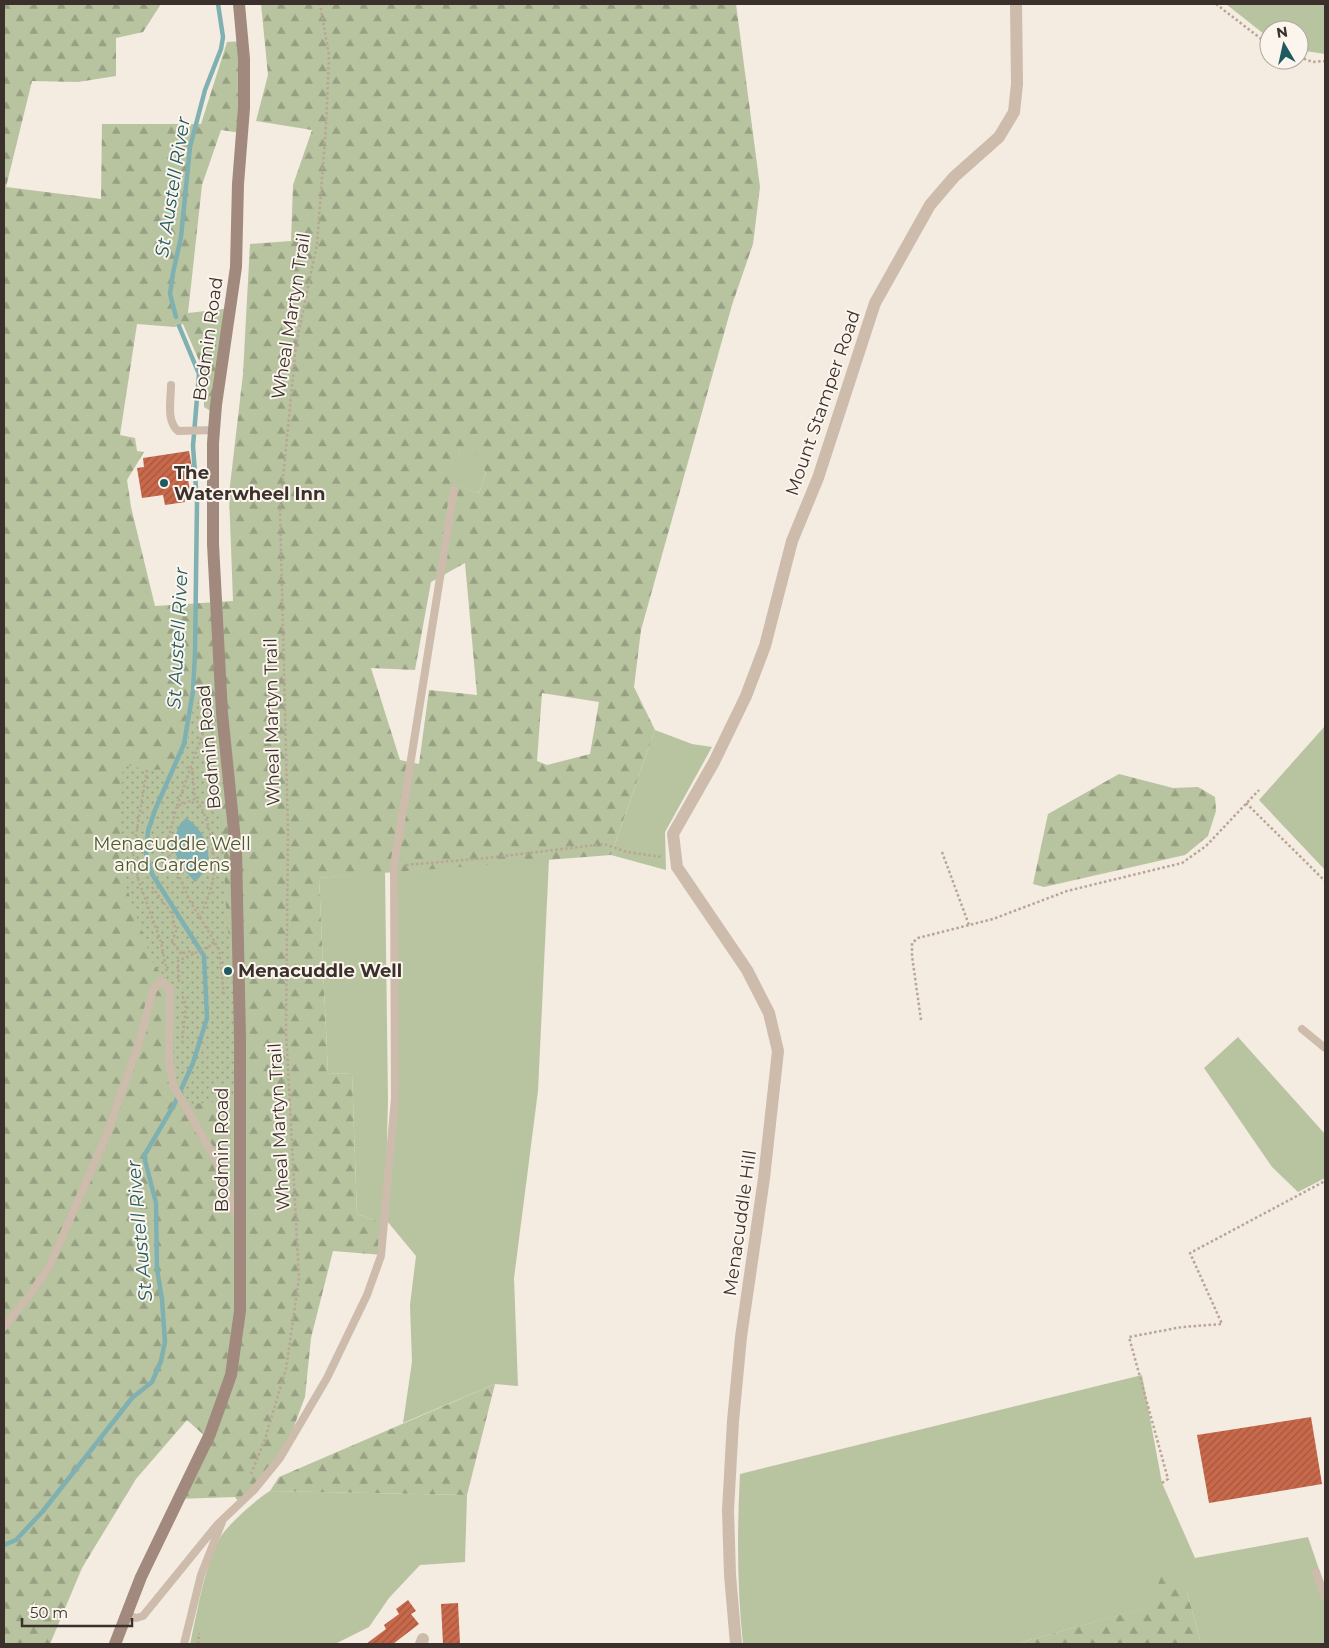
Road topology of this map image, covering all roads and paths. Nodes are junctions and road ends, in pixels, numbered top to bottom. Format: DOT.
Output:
graph roads {
  1 [pos="239,4"];
  2 [pos="320,4"];
  3 [pos="1016,4"];
  4 [pos="1216,4"];
  5 [pos="1259,37"];
  6 [pos="1309,61"];
  7 [pos="1325,61"];
  8 [pos="171,385"];
  9 [pos="209,430"];
  10 [pos="454,490"];
  11 [pos="205,727"];
  12 [pos="192,767"];
  13 [pos="146,770"];
  14 [pos="1259,790"];
  15 [pos="195,799"];
  16 [pos="1246,803"];
  17 [pos="177,806"];
  18 [pos="673,834"];
  19 [pos="942,852"];
  20 [pos="676,857"];
  21 [pos="394,866"];
  22 [pos="1325,882"];
  23 [pos="152,887"];
  24 [pos="200,918"];
  25 [pos="969,925"];
  26 [pos="216,943"];
  27 [pos="198,953"];
  28 [pos="193,955"];
  29 [pos="170,989"];
  30 [pos="225,997"];
  31 [pos="921,1020"];
  32 [pos="1302,1029"];
  33 [pos="1325,1048"];
  34 [pos="1325,1181"];
  35 [pos="240,1227"];
  36 [pos="4,1327"];
  37 [pos="265,1439"];
  38 [pos="1162,1483"];
  39 [pos="224,1520"];
  40 [pos="1316,1572"];
  41 [pos="1325,1597"];
  42 [pos="125,1614"];
  43 [pos="115,1644"];
  44 [pos="184,1644"];
  45 [pos="736,1644"];
  1 -- 9 [label="main road, Bodmin Road"];
  2 -- 37 [label="path, Wheal Martyn Trail"];
  3 -- 18 [label="street, Mount Stamper Road"];
  4 -- 5 [label="path"];
  6 -- 7 [label="path"];
  8 -- 9 [label="lane"];
  9 -- 35 [label="main road, Bodmin Road"];
  10 -- 21 [label="lane"];
  11 -- 12 [label="path"];
  12 -- 15 [label="path"];
  12 -- 17 [label="path"];
  13 -- 29 [label="path"];
  14 -- 16 [label="path"];
  15 -- 17 [label="path"];
  15 -- 24 [label="path"];
  16 -- 22 [label="path"];
  16 -- 25 [label="path"];
  17 -- 24 [label="path"];
  18 -- 20 [label="street, Menacuddle Hill"];
  19 -- 25 [label="path"];
  20 -- 21 [label="path"];
  20 -- 45 [label="street, Menacuddle Hill"];
  21 -- 39 [label="lane"];
  23 -- 28 [label="path"];
  24 -- 26 [label="path"];
  25 -- 31 [label="path"];
  26 -- 27 [label="path"];
  26 -- 30 [label="path"];
  29 -- 35 [label="lane"];
  29 -- 36 [label="lane"];
  32 -- 33 [label="lane"];
  34 -- 38 [label="path"];
  35 -- 42 [label="main road, Bodmin Road"];
  39 -- 42 [label="lane"];
  39 -- 44 [label="lane"];
  40 -- 41 [label="lane"];
  42 -- 43 [label="main road, Bodmin Road"];
}
